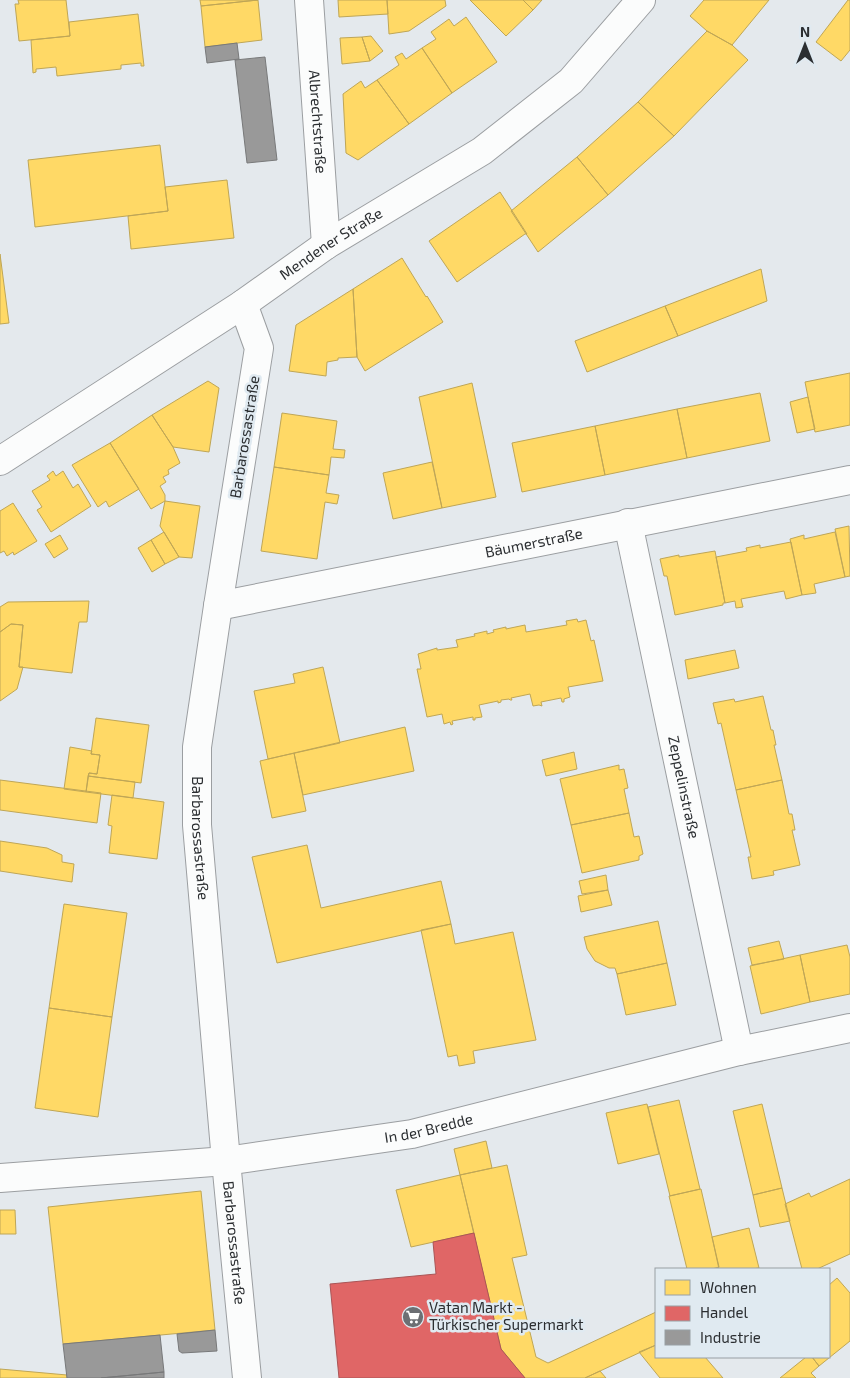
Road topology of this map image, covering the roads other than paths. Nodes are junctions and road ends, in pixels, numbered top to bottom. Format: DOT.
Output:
graph roads {
  1 [pos="309,0"];
  2 [pos="641,0"];
  3 [pos="326,245"];
  4 [pos="243,304"];
  5 [pos="0,461"];
  6 [pos="850,480"];
  7 [pos="628,523"];
  8 [pos="218,606"];
  9 [pos="850,1028"];
  10 [pos="739,1051"];
  11 [pos="226,1161"];
  12 [pos="0,1178"];
  13 [pos="248,1378"];
  1 -- 3 [label="street, Albrechtstraße"];
  2 -- 3 [label="street, Mendener Straße"];
  3 -- 4 [label="street, Mendener Straße"];
  4 -- 5 [label="street, Mendener Straße"];
  4 -- 8 [label="street, Barbarossastraße"];
  6 -- 7 [label="street, Bäumerstraße"];
  7 -- 8 [label="street, Bäumerstraße"];
  7 -- 10 [label="street, Zeppelinstraße"];
  8 -- 11 [label="street, Barbarossastraße"];
  9 -- 10 [label="street, In der Bredde"];
  10 -- 11 [label="street, In der Bredde"];
  11 -- 12 [label="street, In der Bredde"];
  11 -- 13 [label="street, Barbarossastraße"];
}
